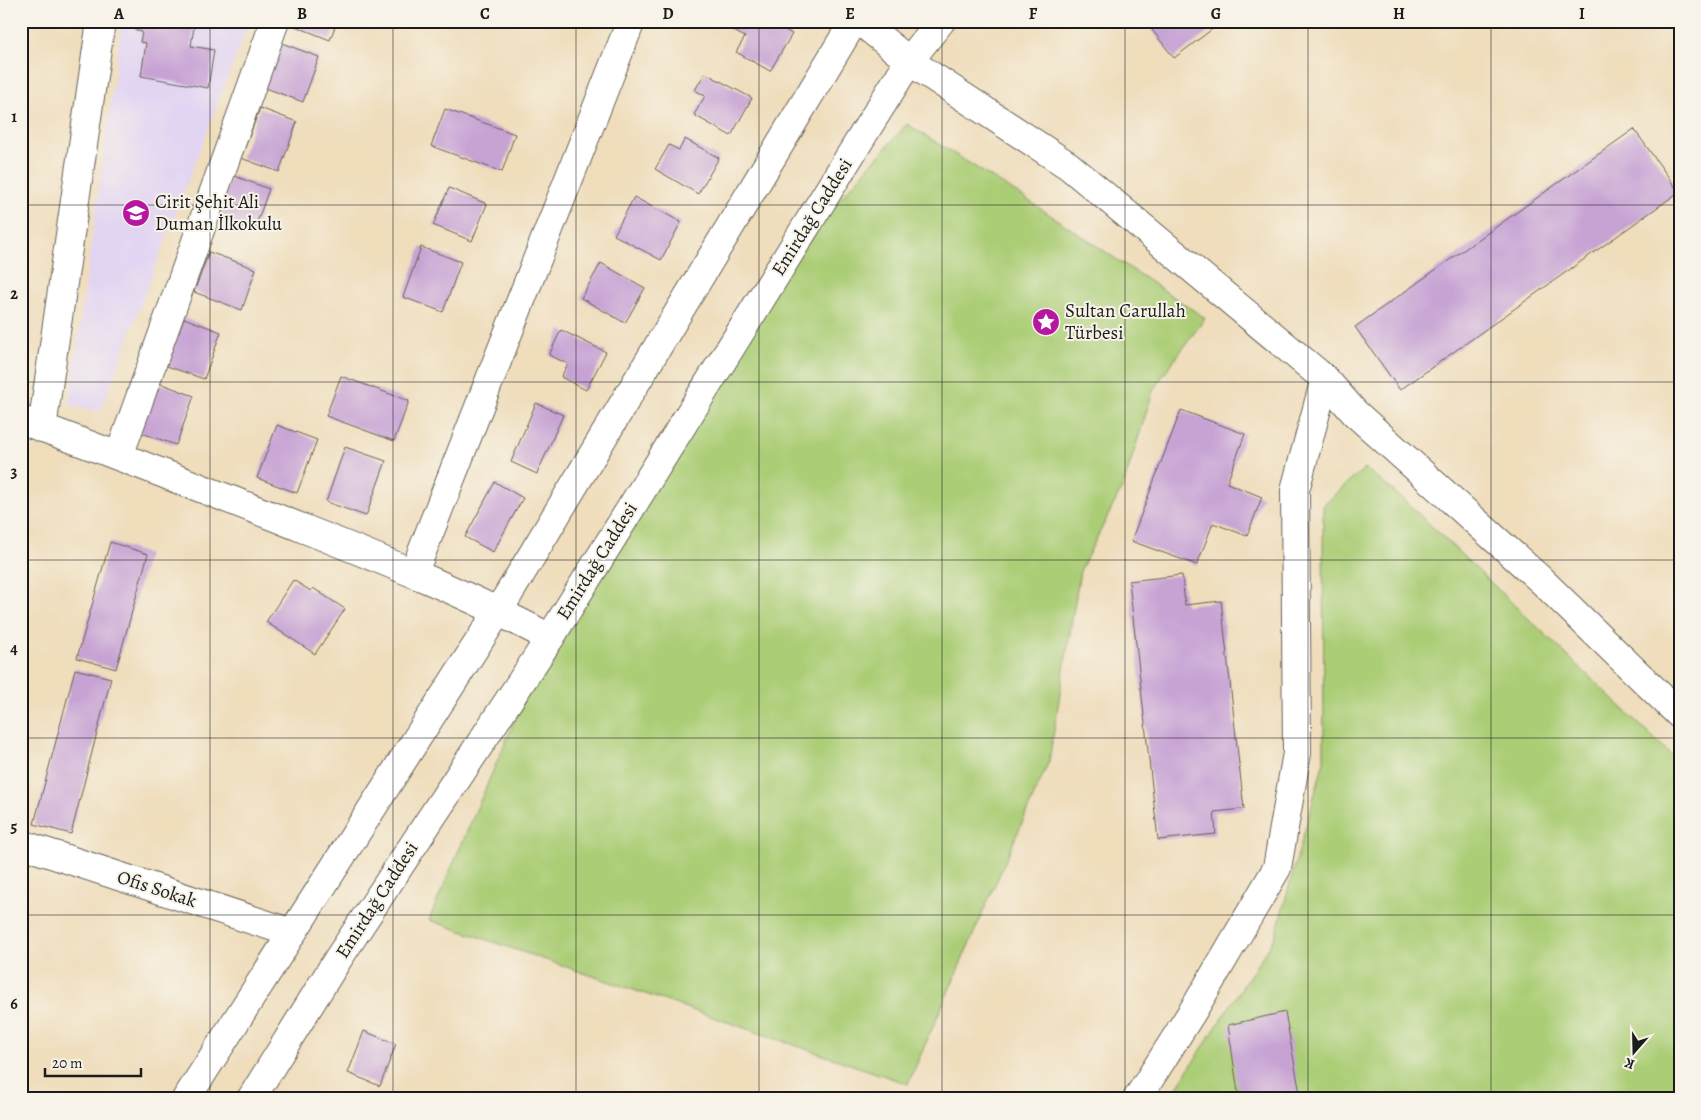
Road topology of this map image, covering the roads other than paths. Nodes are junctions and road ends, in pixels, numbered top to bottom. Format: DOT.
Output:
graph roads {
  1 [pos="101,21"];
  2 [pos="275,21"];
  3 [pos="631,21"];
  4 [pos="854,21"];
  5 [pos="860,21"];
  6 [pos="941,21"];
  7 [pos="909,61"];
  8 [pos="1325,380"];
  9 [pos="32,424"];
  10 [pos="119,456"];
  11 [pos="414,572"];
  12 [pos="499,610"];
  13 [pos="550,638"];
  14 [pos="1680,715"];
  15 [pos="21,844"];
  16 [pos="292,933"];
  17 [pos="186,1099"];
  18 [pos="251,1099"];
  19 [pos="1137,1099"];
  1 -- 9 [label="street"];
  2 -- 10 [label="street"];
  3 -- 11 [label="street"];
  4 -- 12 [label="street"];
  5 -- 7 [label="street"];
  6 -- 7 [label="street, Emirdağ Caddesi"];
  7 -- 8 [label="street"];
  7 -- 13 [label="street, Emirdağ Caddesi"];
  8 -- 14 [label="street"];
  8 -- 19 [label="street"];
  9 -- 10 [label="street"];
  10 -- 11 [label="street"];
  11 -- 12 [label="street"];
  12 -- 13 [label="street"];
  12 -- 16 [label="street"];
  13 -- 18 [label="street, Emirdağ Caddesi"];
  15 -- 16 [label="street, Ofis Sokak"];
  16 -- 17 [label="street"];
}
